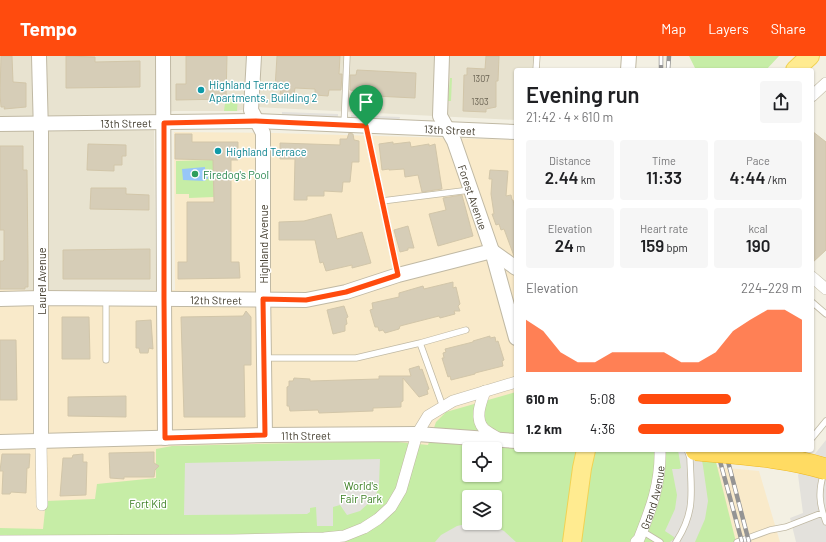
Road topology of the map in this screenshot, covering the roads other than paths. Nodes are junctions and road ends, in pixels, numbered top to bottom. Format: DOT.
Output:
graph roads {
  1 [pos="39,56"];
  2 [pos="163,56"];
  3 [pos="254,56"];
  4 [pos="347,56"];
  5 [pos="442,56"];
  6 [pos="537,56"];
  7 [pos="629,56"];
  8 [pos="810,56"];
  9 [pos="536,68"];
  10 [pos="628,68"];
  11 [pos="797,68"];
  12 [pos="826,83"];
  13 [pos="814,94"];
  14 [pos="256,121"];
  15 [pos="164,123"];
  16 [pos="0,124"];
  17 [pos="41,124"];
  18 [pos="344,125"];
  19 [pos="366,126"];
  20 [pos="447,129"];
  21 [pos="514,132"];
  22 [pos="471,190"];
  23 [pos="382,201"];
  24 [pos="492,251"];
  25 [pos="514,267"];
  26 [pos="398,275"];
  27 [pos="814,279"];
  28 [pos="826,289"];
  29 [pos="41,298"];
  30 [pos="106,298"];
  31 [pos="164,298"];
  32 [pos="0,299"];
  33 [pos="263,299"];
  34 [pos="814,304"];
  35 [pos="826,314"];
  36 [pos="466,330"];
  37 [pos="514,331"];
  38 [pos="420,343"];
  39 [pos="264,358"];
  40 [pos="106,360"];
  41 [pos="514,383"];
  42 [pos="485,391"];
  43 [pos="443,407"];
  44 [pos="826,421"];
  45 [pos="417,434"];
  46 [pos="265,435"];
  47 [pos="814,436"];
  48 [pos="165,438"];
  49 [pos="501,440"];
  50 [pos="41,441"];
  51 [pos="514,441"];
  52 [pos="0,442"];
  53 [pos="586,452"];
  54 [pos="660,452"];
  55 [pos="688,452"];
  56 [pos="720,452"];
  57 [pos="794,452"];
  58 [pos="790,453"];
  59 [pos="826,468"];
  60 [pos="42,505"];
  61 [pos="822,513"];
  62 [pos="826,522"];
  63 [pos="642,531"];
  64 [pos="0,541"];
  65 [pos="572,542"];
  66 [pos="636,542"];
  67 [pos="660,542"];
  68 [pos="676,542"];
  69 [pos="737,542"];
  1 -- 17 [label="street, Laurel Avenue"];
  2 -- 15 [label="street"];
  3 -- 14 [label="street, Highland Avenue"];
  4 -- 18 [label="lane"];
  5 -- 20 [label="street, Forest Avenue"];
  6 -- 9 [label="lane"];
  7 -- 10 [label="street"];
  8 -- 11 [label="main road"];
  12 -- 13 [label="street"];
  14 -- 15 [label="street, 13th Street"];
  14 -- 18 [label="street, 13th Street"];
  14 -- 33 [label="street, Highland Avenue"];
  15 -- 17 [label="street, 13th Street"];
  15 -- 31 [label="street"];
  16 -- 17 [label="street, 13th Street"];
  17 -- 29 [label="street, Laurel Avenue"];
  18 -- 19 [label="street, 13th Street"];
  19 -- 20 [label="street, 13th Street"];
  19 -- 23 [label="lane"];
  20 -- 21 [label="street, 13th Street"];
  20 -- 22 [label="street, Forest Avenue"];
  22 -- 23 [label="lane"];
  22 -- 24 [label="street, Forest Avenue"];
  23 -- 26 [label="lane"];
  24 -- 25 [label="street"];
  24 -- 26 [label="street, 12th Street"];
  24 -- 37 [label="street, Forest Avenue"];
  26 -- 33 [label="street, 12th Street"];
  27 -- 28 [label="street"];
  29 -- 30 [label="street, 12th Street"];
  29 -- 32 [label="street, 12th Street"];
  29 -- 50 [label="street, Laurel Avenue"];
  30 -- 31 [label="street, 12th Street"];
  30 -- 40 [label="lane"];
  31 -- 33 [label="street, 12th Street"];
  31 -- 48 [label="street"];
  33 -- 39 [label="street, Highland Avenue"];
  34 -- 35 [label="lane"];
  36 -- 38 [label="lane"];
  38 -- 39 [label="lane"];
  38 -- 43 [label="lane"];
  39 -- 46 [label="street, Highland Avenue"];
  41 -- 42 [label="street"];
  42 -- 43 [label="street"];
  42 -- 49 [label="street"];
  43 -- 45 [label="street"];
  44 -- 47 [label="lane"];
  45 -- 46 [label="street, 11th Street"];
  45 -- 49 [label="street, 11th Street"];
  45 -- 64 [label="street"];
  46 -- 48 [label="street, 11th Street"];
  48 -- 50 [label="street, 11th Street"];
  49 -- 51 [label="street, 11th Street"];
  50 -- 52 [label="street, 11th Street"];
  50 -- 60 [label="street, Laurel Avenue"];
  53 -- 65 [label="main road"];
  54 -- 63 [label="street, Grand Avenue"];
  55 -- 68 [label="lane"];
  56 -- 59 [label="highway, bridge"];
  57 -- 58 [label="lane"];
  59 -- 61 [label="lane"];
  61 -- 62 [label="lane"];
  61 -- 69 [label="lane"];
  63 -- 66 [label="street, Grand Avenue"];
  63 -- 67 [label="lane"];
}
